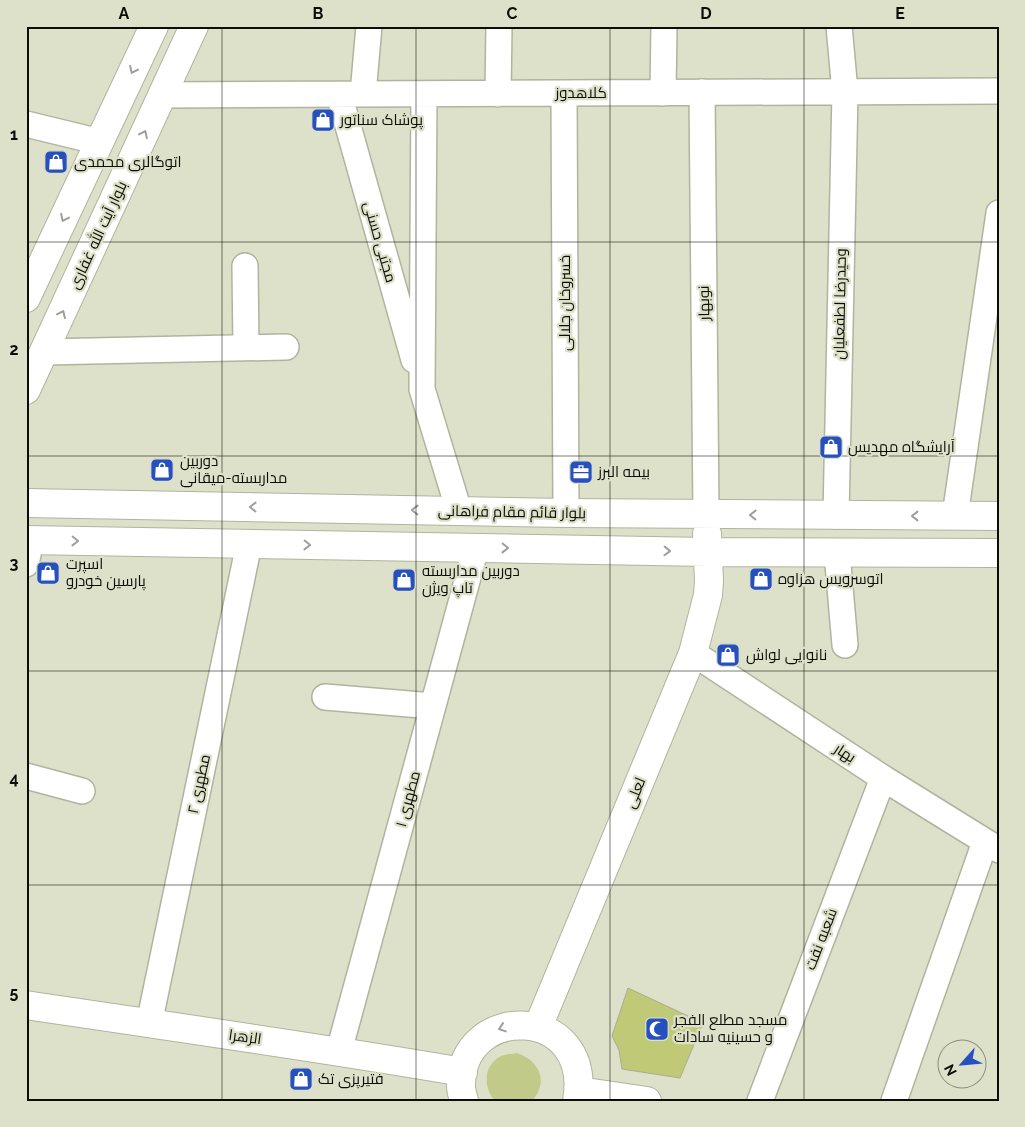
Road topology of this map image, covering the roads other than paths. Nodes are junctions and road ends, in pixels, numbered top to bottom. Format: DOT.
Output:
graph roads {
  1 [pos="154,26"];
  2 [pos="194,26"];
  3 [pos="369,26"];
  4 [pos="499,26"];
  5 [pos="664,26"];
  6 [pos="839,26"];
  7 [pos="999,91"];
  8 [pos="702,92"];
  9 [pos="845,92"];
  10 [pos="564,93"];
  11 [pos="663,93"];
  12 [pos="351,94"];
  13 [pos="424,94"];
  14 [pos="498,94"];
  15 [pos="162,95"];
  16 [pos="26,124"];
  17 [pos="100,142"];
  18 [pos="999,213"];
  19 [pos="245,266"];
  20 [pos="27,296"];
  21 [pos="286,346"];
  22 [pos="246,347"];
  23 [pos="44,352"];
  24 [pos="422,389"];
  25 [pos="26,390"];
  26 [pos="26,503"];
  27 [pos="459,511"];
  28 [pos="566,513"];
  29 [pos="706,514"];
  30 [pos="836,516"];
  31 [pos="955,516"];
  32 [pos="999,516"];
  33 [pos="249,544"];
  34 [pos="28,548"];
  35 [pos="476,548"];
  36 [pos="708,552"];
  37 [pos="837,553"];
  38 [pos="999,553"];
  39 [pos="845,646"];
  40 [pos="693,653"];
  41 [pos="325,697"];
  42 [pos="433,706"];
  43 [pos="26,776"];
  44 [pos="883,778"];
  45 [pos="82,791"];
  46 [pos="992,846"];
  47 [pos="26,1005"];
  48 [pos="149,1024"];
  49 [pos="538,1027"];
  50 [pos="340,1051"];
  51 [pos="463,1072"];
  52 [pos="578,1096"];
  53 [pos="464,1101"];
  54 [pos="647,1101"];
  55 [pos="760,1101"];
  56 [pos="894,1101"];
  1 -- 17 [label="main road, one-way"];
  2 -- 15 [label="main road, بلوار آیت الله غفاری"];
  3 -- 12 [label="street"];
  4 -- 14 [label="street"];
  5 -- 11 [label="street"];
  6 -- 9 [label="street, وحیدرضا لطفعلیان"];
  7 -- 9 [label="street, کلاهدوز"];
  8 -- 9 [label="street, کلاهدوز"];
  8 -- 11 [label="street, کلاهدوز"];
  8 -- 29 [label="street, نوبهار"];
  9 -- 30 [label="street, وحیدرضا لطفعلیان"];
  10 -- 11 [label="street, کلاهدوز"];
  10 -- 14 [label="street, کلاهدوز"];
  10 -- 28 [label="street, خسروخان جلالی"];
  12 -- 13 [label="street, کلاهدوز"];
  12 -- 15 [label="street, کلاهدوز"];
  12 -- 24 [label="street, مجتبی حسنی"];
  13 -- 14 [label="street, کلاهدوز"];
  13 -- 24 [label="street, مجتبی حسنی"];
  23 -- 15 [label="main road, بلوار آیت الله غفاری, one-way"];
  16 -- 17 [label="street"];
  17 -- 20 [label="main road, one-way"];
  18 -- 31 [label="street"];
  19 -- 22 [label="street"];
  21 -- 22 [label="street"];
  22 -- 23 [label="street"];
  23 -- 25 [label="main road, بلوار آیت الله غفاری"];
  24 -- 27 [label="street, مجتبی حسنی"];
  27 -- 26 [label="main road, بلوار قائم مقام فراهانی, one-way"];
  27 -- 28 [label="main road, بلوار قائم مقام فراهانی"];
  28 -- 29 [label="main road, بلوار قائم مقام فراهانی"];
  30 -- 29 [label="main road, بلوار قائم مقام فراهانی, one-way"];
  29 -- 36 [label="main road, لعلی"];
  31 -- 30 [label="main road, بلوار قائم مقام فراهانی, one-way"];
  31 -- 32 [label="main road, بلوار قائم مقام فراهانی"];
  34 -- 33 [label="main road, one-way"];
  33 -- 35 [label="main road, one-way"];
  33 -- 48 [label="street, مطهری ۲"];
  35 -- 36 [label="main road, one-way"];
  35 -- 42 [label="street, مطهری ۱"];
  36 -- 37 [label="main road"];
  36 -- 40 [label="main road, لعلی"];
  37 -- 38 [label="main road"];
  37 -- 39 [label="street"];
  40 -- 44 [label="street, بهار"];
  40 -- 49 [label="main road, لعلی"];
  41 -- 42 [label="street"];
  42 -- 50 [label="street, مطهری ۱"];
  43 -- 45 [label="street"];
  44 -- 46 [label="street, بهار"];
  44 -- 55 [label="street, شعبه نفت"];
  46 -- 56 [label="street"];
  47 -- 48 [label="main road, الزهرا"];
  48 -- 50 [label="main road, الزهرا"];
  49 -- 51 [label="main road, one-way"];
  49 -- 52 [label="main road"];
  50 -- 51 [label="main road, الزهرا"];
  51 -- 53 [label="main road"];
  52 -- 54 [label="main road"];
}
